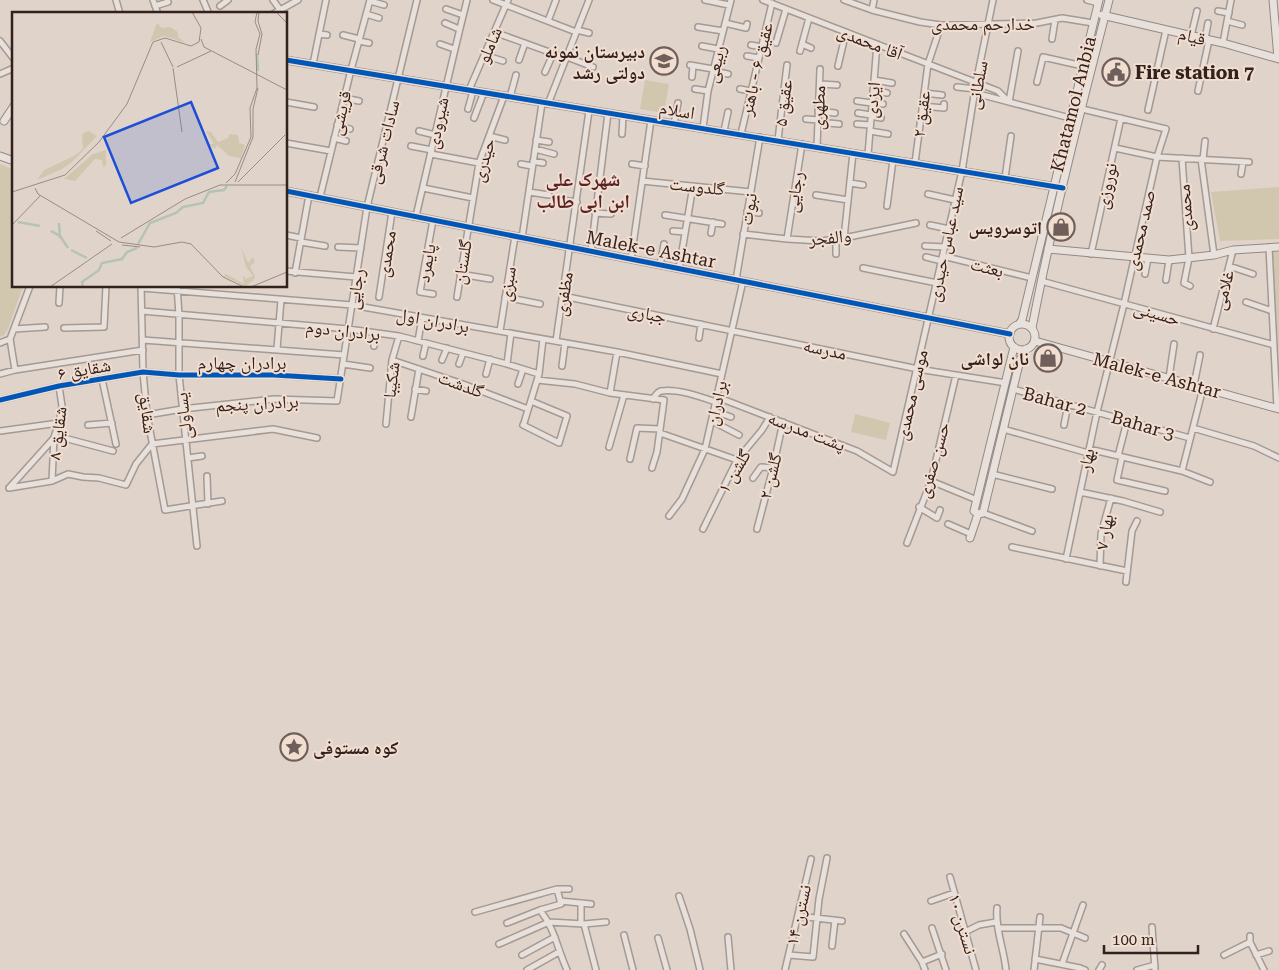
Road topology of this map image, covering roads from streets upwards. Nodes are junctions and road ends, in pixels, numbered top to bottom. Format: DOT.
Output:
graph roads {
  1 [pos="203,0"];
  2 [pos="228,0"];
  3 [pos="273,0"];
  4 [pos="298,0"];
  5 [pos="326,0"];
  6 [pos="417,0"];
  7 [pos="467,0"];
  8 [pos="493,0"];
  9 [pos="556,0"];
  10 [pos="589,0"];
  11 [pos="705,0"];
  12 [pos="763,0"];
  13 [pos="844,0"];
  14 [pos="874,0"];
  15 [pos="993,0"];
  16 [pos="1087,0"];
  17 [pos="1109,0"];
  18 [pos="1231,0"];
  19 [pos="1273,0"];
  20 [pos="370,1"];
  21 [pos="1099,1"];
  22 [pos="168,2"];
  23 [pos="730,2"];
  24 [pos="154,3"];
  25 [pos="507,3"];
  26 [pos="772,3"];
  27 [pos="384,5"];
  28 [pos="220,6"];
  29 [pos="446,9"];
  30 [pos="786,9"];
  31 [pos="872,10"];
  32 [pos="1197,11"];
  33 [pos="1218,11"];
  34 [pos="208,12"];
  35 [pos="280,12"];
  36 [pos="1229,13"];
  37 [pos="366,14"];
  38 [pos="1096,14"];
  39 [pos="463,15"];
  40 [pos="1105,16"];
  41 [pos="379,18"];
  42 [pos="808,18"];
  43 [pos="1055,20"];
  44 [pos="548,21"];
  45 [pos="1227,21"];
  46 [pos="445,23"];
  47 [pos="725,23"];
  48 [pos="989,23"];
  49 [pos="1208,23"];
  50 [pos="1277,23"];
  51 [pos="747,24"];
  52 [pos="1093,24"];
  53 [pos="941,25"];
  54 [pos="1242,25"];
  55 [pos="698,27"];
  56 [pos="459,29"];
  57 [pos="1166,30"];
  58 [pos="577,31"];
  59 [pos="723,31"];
  60 [pos="494,32"];
  61 [pos="846,32"];
  62 [pos="588,33"];
  63 [pos="319,34"];
  64 [pos="327,35"];
  65 [pos="343,35"];
  66 [pos="1191,36"];
  67 [pos="1052,39"];
  68 [pos="359,40"];
  69 [pos="1207,40"];
  70 [pos="0,41"];
  71 [pos="369,43"];
  72 [pos="525,43"];
  73 [pos="776,43"];
  74 [pos="1223,43"];
  75 [pos="440,44"];
  76 [pos="802,44"];
  77 [pos="877,44"];
  78 [pos="751,45"];
  79 [pos="702,46"];
  80 [pos="762,47"];
  81 [pos="811,48"];
  82 [pos="454,49"];
  83 [pos="718,49"];
  84 [pos="800,51"];
  85 [pos="1018,51"];
  86 [pos="553,54"];
  87 [pos="484,55"];
  88 [pos="12,56"];
  89 [pos="747,56"];
  90 [pos="566,57"];
  91 [pos="759,58"];
  92 [pos="1278,58"];
  93 [pos="288,60"];
  94 [pos="519,60"];
  95 [pos="503,61"];
  96 [pos="313,64"];
  97 [pos="928,64"];
  98 [pos="787,65"];
  99 [pos="838,66"];
  100 [pos="1083,66"];
  101 [pos="593,67"];
  102 [pos="12,69"];
  103 [pos="820,69"];
  104 [pos="351,70"];
  105 [pos="713,70"];
  106 [pos="545,72"];
  107 [pos="0,74"];
  108 [pos="728,74"];
  109 [pos="516,75"];
  110 [pos="692,77"];
  111 [pos="398,78"];
  112 [pos="874,80"];
  113 [pos="1037,82"];
  114 [pos="892,83"];
  115 [pos="820,84"];
  116 [pos="837,85"];
  117 [pos="445,86"];
  118 [pos="957,87"];
  119 [pos="976,88"];
  120 [pos="695,89"];
  121 [pos="740,89"];
  122 [pos="471,90"];
  123 [pos="873,90"];
  124 [pos="708,91"];
  125 [pos="751,91"];
  126 [pos="1198,91"];
  127 [pos="484,92"];
  128 [pos="887,93"];
  129 [pos="924,93"];
  130 [pos="942,95"];
  131 [pos="507,97"];
  132 [pos="344,98"];
  133 [pos="359,101"];
  134 [pos="857,101"];
  135 [pos="288,102"];
  136 [pos="1009,102"];
  137 [pos="545,103"];
  138 [pos="678,103"];
  139 [pos="872,103"];
  140 [pos="883,104"];
  141 [pos="944,104"];
  142 [pos="922,106"];
  143 [pos="314,107"];
  144 [pos="12,109"];
  145 [pos="468,109"];
  146 [pos="1082,109"];
  147 [pos="1148,110"];
  148 [pos="589,111"];
  149 [pos="818,111"];
  150 [pos="728,112"];
  151 [pos="835,113"];
  152 [pos="608,114"];
  153 [pos="858,114"];
  154 [pos="623,116"];
  155 [pos="871,116"];
  156 [pos="474,118"];
  157 [pos="882,118"];
  158 [pos="1070,118"];
  159 [pos="1121,118"];
  160 [pos="806,119"];
  161 [pos="651,120"];
  162 [pos="818,121"];
  163 [pos="1,123"];
  164 [pos="674,124"];
  165 [pos="839,124"];
  166 [pos="857,124"];
  167 [pos="337,125"];
  168 [pos="704,128"];
  169 [pos="870,128"];
  170 [pos="350,129"];
  171 [pos="419,131"];
  172 [pos="724,132"];
  173 [pos="622,134"];
  174 [pos="741,134"];
  175 [pos="888,134"];
  176 [pos="435,135"];
  177 [pos="489,136"];
  178 [pos="1011,136"];
  179 [pos="760,137"];
  180 [pos="334,138"];
  181 [pos="505,140"];
  182 [pos="536,140"];
  183 [pos="778,140"];
  184 [pos="346,141"];
  185 [pos="1205,141"];
  186 [pos="549,142"];
  187 [pos="288,143"];
  188 [pos="802,144"];
  189 [pos="411,146"];
  190 [pos="817,147"];
  191 [pos="1114,148"];
  192 [pos="535,149"];
  193 [pos="331,151"];
  194 [pos="432,152"];
  195 [pos="853,153"];
  196 [pos="554,154"];
  197 [pos="868,155"];
  198 [pos="0,156"];
  199 [pos="1157,157"];
  200 [pos="1182,158"];
  201 [pos="12,160"];
  202 [pos="893,160"];
  203 [pos="1202,160"];
  204 [pos="479,163"];
  205 [pos="543,163"];
  206 [pos="915,163"];
  207 [pos="521,164"];
  208 [pos="533,164"];
  209 [pos="632,164"];
  210 [pos="645,166"];
  211 [pos="962,170"];
  212 [pos="1241,174"];
  213 [pos="1005,178"];
  214 [pos="642,180"];
  215 [pos="850,183"];
  216 [pos="864,185"];
  217 [pos="693,186"];
  218 [pos="1054,186"];
  219 [pos="423,188"];
  220 [pos="1063,188"];
  221 [pos="288,191"];
  222 [pos="529,192"];
  223 [pos="751,192"];
  224 [pos="928,194"];
  225 [pos="308,195"];
  226 [pos="548,195"];
  227 [pos="816,196"];
  228 [pos="320,197"];
  229 [pos="473,198"];
  230 [pos="561,200"];
  231 [pos="848,200"];
  232 [pos="955,200"];
  233 [pos="577,202"];
  234 [pos="887,206"];
  235 [pos="367,207"];
  236 [pos="748,211"];
  237 [pos="392,212"];
  238 [pos="759,212"];
  239 [pos="596,213"];
  240 [pos="611,214"];
  241 [pos="665,215"];
  242 [pos="416,216"];
  243 [pos="687,219"];
  244 [pos="433,220"];
  245 [pos="713,222"];
  246 [pos="916,223"];
  247 [pos="722,224"];
  248 [pos="930,225"];
  249 [pos="468,227"];
  250 [pos="949,229"];
  251 [pos="673,230"];
  252 [pos="685,232"];
  253 [pos="711,233"];
  254 [pos="743,234"];
  255 [pos="288,236"];
  256 [pos="518,237"];
  257 [pos="844,238"];
  258 [pos="787,239"];
  259 [pos="836,239"];
  260 [pos="301,240"];
  261 [pos="664,244"];
  262 [pos="325,246"];
  263 [pos="925,246"];
  264 [pos="338,247"];
  265 [pos="570,247"];
  266 [pos="945,247"];
  267 [pos="1269,247"];
  268 [pos="1279,247"];
  269 [pos="361,248"];
  270 [pos="1048,250"];
  271 [pos="1232,250"];
  272 [pos="591,251"];
  273 [pos="836,254"];
  274 [pos="1091,254"];
  275 [pos="1214,255"];
  276 [pos="926,257"];
  277 [pos="942,258"];
  278 [pos="1134,258"];
  279 [pos="1148,258"];
  280 [pos="1190,258"];
  281 [pos="631,259"];
  282 [pos="1169,260"];
  283 [pos="660,265"];
  284 [pos="1229,266"];
  285 [pos="864,268"];
  286 [pos="679,269"];
  287 [pos="288,272"];
  288 [pos="295,273"];
  289 [pos="460,274"];
  290 [pos="1145,274"];
  291 [pos="1253,274"];
  292 [pos="356,277"];
  293 [pos="1032,278"];
  294 [pos="490,279"];
  295 [pos="1166,280"];
  296 [pos="739,281"];
  297 [pos="1041,281"];
  298 [pos="937,283"];
  299 [pos="1190,286"];
  300 [pos="29,288"];
  301 [pos="60,288"];
  302 [pos="106,288"];
  303 [pos="142,288"];
  304 [pos="177,288"];
  305 [pos="433,294"];
  306 [pos="563,296"];
  307 [pos="379,297"];
  308 [pos="456,297"];
  309 [pos="505,297"];
  310 [pos="281,300"];
  311 [pos="1246,302"];
  312 [pos="58,303"];
  313 [pos="540,304"];
  314 [pos="1124,304"];
  315 [pos="352,305"];
  316 [pos="1272,310"];
  317 [pos="142,311"];
  318 [pos="179,315"];
  319 [pos="422,318"];
  320 [pos="929,318"];
  321 [pos="279,323"];
  322 [pos="701,324"];
  323 [pos="1019,324"];
  324 [pos="45,326"];
  325 [pos="64,328"];
  326 [pos="1032,328"];
  327 [pos="14,329"];
  328 [pos="348,329"];
  329 [pos="1213,329"];
  330 [pos="732,330"];
  331 [pos="500,331"];
  332 [pos="375,333"];
  333 [pos="511,333"];
  334 [pos="1010,334"];
  335 [pos="399,336"];
  336 [pos="699,338"];
  337 [pos="10,339"];
  338 [pos="543,339"];
  339 [pos="142,340"];
  340 [pos="418,341"];
  341 [pos="556,341"];
  342 [pos="1035,341"];
  343 [pos="0,343"];
  344 [pos="178,343"];
  345 [pos="426,343"];
  346 [pos="565,343"];
  347 [pos="1174,344"];
  348 [pos="1274,345"];
  349 [pos="374,346"];
  350 [pos="1014,347"];
  351 [pos="446,348"];
  352 [pos="277,349"];
  353 [pos="1026,349"];
  354 [pos="143,350"];
  355 [pos="617,352"];
  356 [pos="464,353"];
  357 [pos="344,355"];
  358 [pos="1200,355"];
  359 [pos="423,356"];
  360 [pos="490,359"];
  361 [pos="392,360"];
  362 [pos="442,360"];
  363 [pos="1110,362"];
  364 [pos="343,364"];
  365 [pos="459,364"];
  366 [pos="506,364"];
  367 [pos="562,366"];
  368 [pos="370,368"];
  369 [pos="419,369"];
  370 [pos="523,369"];
  371 [pos="918,369"];
  372 [pos="14,370"];
  373 [pos="143,372"];
  374 [pos="0,374"];
  375 [pos="486,374"];
  376 [pos="722,374"];
  377 [pos="179,375"];
  378 [pos="956,375"];
  379 [pos="538,377"];
  380 [pos="1169,378"];
  381 [pos="102,379"];
  382 [pos="341,379"];
  383 [pos="1006,383"];
  384 [pos="518,384"];
  385 [pos="1194,385"];
  386 [pos="59,386"];
  387 [pos="1203,388"];
  388 [pos="414,389"];
  389 [pos="1013,390"];
  390 [pos="426,391"];
  391 [pos="610,393"];
  392 [pos="624,395"];
  393 [pos="717,399"];
  394 [pos="0,400"];
  395 [pos="653,400"];
  396 [pos="337,401"];
  397 [pos="531,401"];
  398 [pos="1068,404"];
  399 [pos="1278,408"];
  400 [pos="182,409"];
  401 [pos="528,409"];
  402 [pos="714,411"];
  403 [pos="1097,412"];
  404 [pos="147,415"];
  405 [pos="411,417"];
  406 [pos="731,417"];
  407 [pos="770,417"];
  408 [pos="712,421"];
  409 [pos="1127,421"];
  410 [pos="783,422"];
  411 [pos="59,423"];
  412 [pos="112,424"];
  413 [pos="386,424"];
  414 [pos="88,425"];
  415 [pos="1064,425"];
  416 [pos="1192,428"];
  417 [pos="1003,430"];
  418 [pos="0,431"];
  419 [pos="660,431"];
  420 [pos="739,435"];
  421 [pos="54,437"];
  422 [pos="317,438"];
  423 [pos="1190,438"];
  424 [pos="185,440"];
  425 [pos="116,444"];
  426 [pos="152,444"];
  427 [pos="609,447"];
  428 [pos="704,449"];
  429 [pos="113,451"];
  430 [pos="1089,451"];
  431 [pos="202,456"];
  432 [pos="1120,456"];
  433 [pos="188,458"];
  434 [pos="1279,458"];
  435 [pos="630,459"];
  436 [pos="737,460"];
  437 [pos="652,468"];
  438 [pos="773,468"];
  439 [pos="893,472"];
  440 [pos="1182,472"];
  441 [pos="992,474"];
  442 [pos="207,476"];
  443 [pos="753,478"];
  444 [pos="52,480"];
  445 [pos="930,481"];
  446 [pos="1210,482"];
  447 [pos="1052,489"];
  448 [pos="1165,491"];
  449 [pos="1080,492"];
  450 [pos="1111,498"];
  451 [pos="977,500"];
  452 [pos="222,501"];
  453 [pos="208,504"];
  454 [pos="194,506"];
  455 [pos="920,507"];
  456 [pos="940,510"];
  457 [pos="1160,512"];
  458 [pos="980,513"];
  459 [pos="669,516"];
  460 [pos="1137,521"];
  461 [pos="948,524"];
  462 [pos="703,529"];
  463 [pos="757,530"];
  464 [pos="1032,531"];
  465 [pos="970,536"];
  466 [pos="907,543"];
  467 [pos="197,546"];
  468 [pos="1012,547"];
  469 [pos="1066,559"];
  470 [pos="1100,566"];
  471 [pos="1127,571"];
  472 [pos="1126,582"];
  473 [pos="827,858"];
  474 [pos="811,859"];
  475 [pos="950,877"];
  476 [pos="558,888"];
  477 [pos="569,889"];
  478 [pos="954,893"];
  479 [pos="679,896"];
  480 [pos="560,901"];
  481 [pos="931,901"];
  482 [pos="581,903"];
  483 [pos="591,904"];
  484 [pos="1082,905"];
  485 [pos="550,907"];
  486 [pos="997,908"];
  487 [pos="540,910"];
  488 [pos="475,912"];
  489 [pos="798,916"];
  490 [pos="1040,917"];
  491 [pos="817,918"];
  492 [pos="835,920"];
  493 [pos="842,921"];
  494 [pos="549,922"];
  495 [pos="606,922"];
  496 [pos="507,923"];
  497 [pos="582,924"];
  498 [pos="997,925"];
  499 [pos="1038,927"];
  500 [pos="1152,927"];
  501 [pos="932,928"];
  502 [pos="965,932"];
  503 [pos="1072,933"];
  504 [pos="904,934"];
  505 [pos="624,935"];
  506 [pos="555,937"];
  507 [pos="728,937"];
  508 [pos="658,938"];
  509 [pos="1084,938"];
  510 [pos="499,944"];
  511 [pos="832,946"];
  512 [pos="1269,951"];
  513 [pos="559,952"];
  514 [pos="942,954"];
  515 [pos="522,955"];
  516 [pos="789,955"];
  517 [pos="1224,955"];
  518 [pos="1256,955"];
  519 [pos="1035,960"];
  520 [pos="922,962"];
  521 [pos="1062,964"];
  522 [pos="1102,965"];
  523 [pos="1155,967"];
  524 [pos="527,970"];
  525 [pos="567,970"];
  526 [pos="596,970"];
  527 [pos="633,970"];
  528 [pos="667,970"];
  529 [pos="700,970"];
  530 [pos="731,970"];
  531 [pos="785,970"];
  532 [pos="925,970"];
  533 [pos="946,970"];
  534 [pos="976,970"];
  535 [pos="1006,970"];
  536 [pos="1034,970"];
  537 [pos="1085,970"];
  538 [pos="1099,970"];
  539 [pos="1138,970"];
  540 [pos="1264,970"];
  1 -- 34 [label="street"];
  2 -- 28 [label="street"];
  3 -- 35 [label="street"];
  4 -- 35 [label="street"];
  5 -- 63 [label="street"];
  6 -- 111 [label="street, سادات شرقی"];
  7 -- 39 [label="street, شیرودی"];
  8 -- 25 [label="street"];
  9 -- 44 [label="street"];
  10 -- 58 [label="street, سبزی"];
  11 -- 23 [label="street"];
  12 -- 26 [label="street, آقا محمدی"];
  13 -- 31 [label="street, خدارحم محمدی"];
  14 -- 31 [label="street"];
  15 -- 48 [label="street, سلطانی"];
  16 -- 21 [label="street"];
  17 -- 40 [label="street, Khatamol Anbia"];
  18 -- 36 [label="street"];
  19 -- 50 [label="street"];
  20 -- 27 [label="street"];
  20 -- 37 [label="street, قریشی"];
  21 -- 38 [label="street, Khatamol Anbia"];
  22 -- 24 [label="street"];
  23 -- 47 [label="street, ربیعی"];
  25 -- 44 [label="street"];
  25 -- 60 [label="street, شاملو"];
  26 -- 30 [label="street, آقا محمدی"];
  26 -- 80 [label="street, عقیق ۶ - باهنر"];
  29 -- 39 [label="street"];
  30 -- 42 [label="street, آقا محمدی"];
  30 -- 73 [label="street"];
  31 -- 53 [label="street, خدارحم محمدی"];
  32 -- 66 [label="street"];
  33 -- 36 [label="street"];
  36 -- 45 [label="street"];
  37 -- 41 [label="street"];
  37 -- 68 [label="street, قریشی"];
  38 -- 40 [label="street, قیام"];
  38 -- 52 [label="street, Khatamol Anbia"];
  39 -- 56 [label="street, شیرودی"];
  40 -- 57 [label="street, قیام"];
  40 -- 146 [label="street, Khatamol Anbia"];
  42 -- 61 [label="street, آقا محمدی"];
  42 -- 76 [label="street"];
  43 -- 48 [label="street, خدارحم محمدی"];
  43 -- 52 [label="street, خدارحم محمدی"];
  43 -- 67 [label="street"];
  44 -- 58 [label="street"];
  45 -- 54 [label="street"];
  45 -- 74 [label="street"];
  46 -- 56 [label="street"];
  47 -- 51 [label="street"];
  47 -- 59 [label="street, ربیعی"];
  48 -- 53 [label="street, خدارحم محمدی"];
  48 -- 119 [label="street, سلطانی"];
  49 -- 69 [label="street"];
  50 -- 92 [label="street"];
  52 -- 100 [label="street, Khatamol Anbia"];
  53 -- 97 [label="street, عقیق ۲"];
  55 -- 59 [label="street"];
  56 -- 82 [label="street, شیرودی"];
  57 -- 66 [label="street, قیام"];
  57 -- 147 [label="street"];
  58 -- 62 [label="street"];
  58 -- 90 [label="street, سبزی"];
  59 -- 83 [label="street, ربیعی"];
  60 -- 72 [label="street"];
  60 -- 87 [label="street, شاملو"];
  61 -- 77 [label="street, آقا محمدی"];
  61 -- 99 [label="street"];
  63 -- 64 [label="street"];
  63 -- 96 [label="street"];
  65 -- 68 [label="street"];
  66 -- 69 [label="street, قیام"];
  68 -- 71 [label="street"];
  68 -- 104 [label="street, قریشی"];
  69 -- 74 [label="street, قیام"];
  69 -- 126 [label="street"];
  70 -- 88 [label="street"];
  72 -- 86 [label="street"];
  72 -- 94 [label="street"];
  74 -- 92 [label="street, قیام"];
  75 -- 82 [label="street"];
  76 -- 81 [label="street"];
  76 -- 84 [label="street"];
  77 -- 97 [label="street, آقا محمدی"];
  77 -- 112 [label="street, ایزدی"];
  78 -- 80 [label="street"];
  79 -- 83 [label="street"];
  80 -- 91 [label="street, عقیق ۶ - باهنر"];
  82 -- 117 [label="street, شیرودی"];
  83 -- 105 [label="street, ربیعی"];
  85 -- 136 [label="street"];
  86 -- 90 [label="street"];
  86 -- 106 [label="street"];
  87 -- 95 [label="street"];
  87 -- 122 [label="street, شاملو"];
  89 -- 91 [label="street"];
  90 -- 101 [label="street"];
  90 -- 137 [label="street, سبزی"];
  91 -- 125 [label="street, عقیق ۶ - باهنر"];
  93 -- 96 [label="street, اسلام"];
  96 -- 104 [label="street, اسلام"];
  97 -- 119 [label="street, آقا محمدی"];
  97 -- 129 [label="street, عقیق ۲"];
  98 -- 183 [label="street, عقیق ۵"];
  100 -- 113 [label="street"];
  100 -- 158 [label="street, Khatamol Anbia"];
  102 -- 107 [label="street"];
  103 -- 115 [label="street, مطهری"];
  104 -- 111 [label="street, اسلام"];
  104 -- 132 [label="street, قریشی"];
  105 -- 108 [label="street"];
  105 -- 110 [label="street"];
  105 -- 124 [label="street, ربیعی"];
  109 -- 131 [label="street, حیدری"];
  111 -- 117 [label="street, اسلام"];
  111 -- 235 [label="street, سادات شرقی"];
  112 -- 114 [label="street"];
  112 -- 123 [label="street, ایزدی"];
  115 -- 116 [label="street"];
  115 -- 149 [label="street, مطهری"];
  117 -- 122 [label="street, اسلام"];
  117 -- 176 [label="street, شیرودی"];
  118 -- 119 [label="street"];
  119 -- 136 [label="street"];
  119 -- 136 [label="street"];
  119 -- 211 [label="street, سلطانی"];
  120 -- 124 [label="street"];
  121 -- 125 [label="street"];
  122 -- 127 [label="street, اسلام"];
  122 -- 145 [label="street, شاملو"];
  123 -- 128 [label="street"];
  123 -- 139 [label="street, ایزدی"];
  124 -- 168 [label="street, ربیعی"];
  125 -- 174 [label="street, عقیق ۶ - باهنر"];
  127 -- 131 [label="street, اسلام"];
  127 -- 156 [label="street"];
  129 -- 130 [label="street"];
  129 -- 142 [label="street, عقیق ۲"];
  131 -- 137 [label="street, اسلام"];
  131 -- 177 [label="street, حیدری"];
  132 -- 133 [label="street"];
  132 -- 167 [label="street, قریشی"];
  134 -- 139 [label="street"];
  135 -- 143 [label="street"];
  136 -- 158 [label="street"];
  137 -- 148 [label="street, اسلام"];
  137 -- 182 [label="street, سبزی"];
  138 -- 164 [label="street"];
  139 -- 140 [label="street"];
  139 -- 155 [label="street, ایزدی"];
  141 -- 142 [label="street"];
  142 -- 206 [label="street, عقیق ۲"];
  144 -- 163 [label="street"];
  146 -- 159 [label="street"];
  146 -- 220 [label="street, Khatamol Anbia"];
  148 -- 152 [label="street, اسلام"];
  148 -- 233 [label="street, مظفری"];
  149 -- 151 [label="street"];
  149 -- 162 [label="street, مطهری"];
  150 -- 172 [label="street"];
  152 -- 154 [label="street, اسلام"];
  152 -- 239 [label="street"];
  153 -- 155 [label="street"];
  154 -- 161 [label="street, اسلام"];
  154 -- 173 [label="street"];
  155 -- 157 [label="street"];
  155 -- 169 [label="street, ایزدی"];
  158 -- 218 [label="street, Khatamol Anbia"];
  159 -- 191 [label="street, نوروزی"];
  159 -- 199 [label="street, صمد محمدی"];
  160 -- 162 [label="street"];
  161 -- 164 [label="street, اسلام"];
  161 -- 210 [label="street"];
  162 -- 165 [label="street"];
  162 -- 190 [label="street, مطهری"];
  164 -- 168 [label="street, اسلام"];
  166 -- 169 [label="street"];
  167 -- 170 [label="street"];
  167 -- 180 [label="street, قریشی"];
  168 -- 172 [label="street, اسلام"];
  169 -- 175 [label="street"];
  169 -- 197 [label="street, ایزدی"];
  171 -- 176 [label="street"];
  172 -- 174 [label="street, اسلام"];
  174 -- 179 [label="street, اسلام"];
  176 -- 194 [label="street, شیرودی"];
  177 -- 181 [label="street"];
  177 -- 204 [label="street, حیدری"];
  178 -- 213 [label="street"];
  179 -- 183 [label="street, اسلام"];
  179 -- 223 [label="street, نبوت"];
  180 -- 184 [label="street"];
  180 -- 193 [label="street, قریشی"];
  182 -- 186 [label="street"];
  182 -- 192 [label="street, سبزی"];
  183 -- 188 [label="street, اسلام"];
  185 -- 203 [label="street"];
  187 -- 193 [label="street"];
  188 -- 190 [label="street, اسلام"];
  188 -- 258 [label="street, رجایی"];
  189 -- 194 [label="street"];
  190 -- 195 [label="street, اسلام"];
  191 -- 199 [label="street"];
  191 -- 274 [label="street, نوروزی"];
  192 -- 196 [label="street"];
  192 -- 208 [label="street, سبزی"];
  193 -- 228 [label="street, قریشی"];
  194 -- 204 [label="street"];
  194 -- 219 [label="street, شیرودی"];
  195 -- 197 [label="street, اسلام"];
  195 -- 215 [label="street"];
  197 -- 202 [label="street, اسلام"];
  198 -- 201 [label="street"];
  199 -- 200 [label="street"];
  199 -- 278 [label="street, صمد محمدی"];
  200 -- 203 [label="street"];
  200 -- 280 [label="street, محمدی"];
  202 -- 206 [label="street, اسلام"];
  202 -- 234 [label="street"];
  203 -- 212 [label="street"];
  203 -- 275 [label="street"];
  204 -- 229 [label="street, حیدری"];
  205 -- 208 [label="street"];
  206 -- 211 [label="street, اسلام"];
  207 -- 208 [label="street"];
  208 -- 222 [label="street, سبزی"];
  209 -- 210 [label="street"];
  210 -- 214 [label="street"];
  211 -- 213 [label="street, اسلام"];
  211 -- 232 [label="street, سید عباس حیدری"];
  213 -- 218 [label="street, اسلام"];
  214 -- 217 [label="street, گلدوست"];
  214 -- 281 [label="street"];
  215 -- 216 [label="street"];
  215 -- 231 [label="street"];
  217 -- 223 [label="street, گلدوست"];
  217 -- 243 [label="street"];
  218 -- 220 [label="street, اسلام"];
  218 -- 293 [label="street, Khatamol Anbia"];
  219 -- 229 [label="street"];
  219 -- 242 [label="street, شیرودی"];
  220 -- 270 [label="street, Khatamol Anbia"];
  221 -- 225 [label="street, Malek-e Ashtar"];
  222 -- 226 [label="street"];
  222 -- 256 [label="street, سبزی"];
  223 -- 236 [label="street, نبوت"];
  224 -- 232 [label="street"];
  225 -- 228 [label="street, Malek-e Ashtar"];
  225 -- 260 [label="street"];
  227 -- 231 [label="street"];
  228 -- 235 [label="street, Malek-e Ashtar"];
  229 -- 249 [label="street, حیدری"];
  230 -- 233 [label="street"];
  231 -- 257 [label="street"];
  232 -- 250 [label="street, سید عباس حیدری"];
  233 -- 265 [label="street, مظفری"];
  235 -- 237 [label="street, Malek-e Ashtar"];
  235 -- 269 [label="street, رجایی"];
  236 -- 238 [label="street"];
  236 -- 254 [label="street, نبوت"];
  237 -- 242 [label="street, Malek-e Ashtar"];
  237 -- 307 [label="street, محمدی"];
  239 -- 240 [label="street"];
  239 -- 272 [label="street"];
  241 -- 243 [label="street"];
  242 -- 244 [label="street, Malek-e Ashtar"];
  243 -- 245 [label="street"];
  243 -- 252 [label="street"];
  244 -- 249 [label="street, Malek-e Ashtar"];
  244 -- 305 [label="street, پایمرد"];
  245 -- 247 [label="street"];
  245 -- 253 [label="street"];
  246 -- 257 [label="street, والفجر"];
  248 -- 250 [label="street"];
  249 -- 256 [label="street, Malek-e Ashtar"];
  249 -- 289 [label="street, گلستان"];
  250 -- 266 [label="street, سید عباس حیدری"];
  251 -- 252 [label="street"];
  252 -- 286 [label="street"];
  254 -- 258 [label="street, والفجر"];
  254 -- 296 [label="street, نبوت"];
  255 -- 260 [label="street"];
  256 -- 265 [label="street, Malek-e Ashtar"];
  256 -- 309 [label="street, سبزی"];
  257 -- 259 [label="street, والفجر"];
  258 -- 259 [label="street, والفجر"];
  259 -- 273 [label="street"];
  260 -- 262 [label="street"];
  260 -- 288 [label="street"];
  261 -- 283 [label="street"];
  263 -- 266 [label="street"];
  264 -- 269 [label="street"];
  265 -- 272 [label="street, Malek-e Ashtar"];
  265 -- 306 [label="street, مظفری"];
  266 -- 277 [label="street, سید عباس حیدری"];
  267 -- 268 [label="street"];
  267 -- 271 [label="street"];
  267 -- 316 [label="street"];
  269 -- 292 [label="street, رجایی"];
  270 -- 274 [label="street"];
  270 -- 297 [label="street, Khatamol Anbia"];
  271 -- 275 [label="street"];
  271 -- 284 [label="street, غلامی"];
  272 -- 281 [label="street, Malek-e Ashtar"];
  274 -- 278 [label="street"];
  275 -- 280 [label="street"];
  276 -- 277 [label="street, بعثت"];
  277 -- 293 [label="street, بعثت"];
  277 -- 298 [label="street, سید عباس حیدری"];
  278 -- 279 [label="street"];
  278 -- 314 [label="street, صمد محمدی"];
  279 -- 282 [label="street"];
  279 -- 290 [label="street"];
  280 -- 282 [label="street"];
  280 -- 299 [label="street, محمدی"];
  281 -- 283 [label="street, Malek-e Ashtar"];
  282 -- 295 [label="street"];
  283 -- 286 [label="street, Malek-e Ashtar"];
  284 -- 291 [label="street"];
  284 -- 329 [label="street, غلامی"];
  285 -- 298 [label="street, والفجر"];
  286 -- 296 [label="street, Malek-e Ashtar"];
  287 -- 288 [label="street"];
  288 -- 292 [label="street"];
  289 -- 294 [label="street"];
  289 -- 308 [label="street, گلستان"];
  292 -- 315 [label="street, رجایی"];
  293 -- 323 [label="street, Khatamol Anbia"];
  296 -- 320 [label="street, Malek-e Ashtar"];
  296 -- 330 [label="street, برادران"];
  297 -- 314 [label="street, حسینی"];
  297 -- 326 [label="street, Khatamol Anbia"];
  298 -- 320 [label="street, سید عباس حیدری"];
  300 -- 327 [label="street"];
  301 -- 312 [label="street"];
  302 -- 325 [label="street"];
  303 -- 317 [label="street, شقایق"];
  304 -- 310 [label="street, برادران اول"];
  304 -- 318 [label="street, یساولی"];
  306 -- 322 [label="street, جباری"];
  306 -- 341 [label="street, مظفری"];
  309 -- 313 [label="street"];
  309 -- 331 [label="street, سبزی"];
  310 -- 315 [label="street, برادران اول"];
  310 -- 321 [label="street"];
  311 -- 316 [label="street"];
  314 -- 329 [label="street, حسینی"];
  314 -- 363 [label="street, صمد محمدی"];
  315 -- 319 [label="street, برادران اول"];
  315 -- 328 [label="street, رجایی"];
  316 -- 348 [label="street"];
  317 -- 318 [label="street, برادران دوم"];
  317 -- 339 [label="street, شقایق"];
  318 -- 321 [label="street, برادران دوم"];
  318 -- 344 [label="street, یساولی"];
  319 -- 331 [label="street, برادران اول"];
  319 -- 340 [label="street"];
  320 -- 334 [label="street, Malek-e Ashtar"];
  320 -- 371 [label="street, موسی محمدی"];
  321 -- 328 [label="street, برادران دوم"];
  321 -- 352 [label="street"];
  322 -- 330 [label="street, جباری"];
  322 -- 336 [label="street"];
  323 -- 326 [label="street"];
  323 -- 334 [label="street"];
  324 -- 327 [label="street"];
  326 -- 342 [label="street"];
  327 -- 337 [label="street"];
  328 -- 332 [label="street, برادران دوم"];
  328 -- 357 [label="street, رجایی"];
  329 -- 348 [label="street, حسینی"];
  330 -- 371 [label="street, مدرسه"];
  330 -- 376 [label="street, برادران"];
  331 -- 333 [label="street, برادران اول"];
  332 -- 335 [label="street, برادران دوم"];
  332 -- 349 [label="street"];
  333 -- 338 [label="street, برادران اول"];
  333 -- 366 [label="street"];
  334 -- 350 [label="street"];
  335 -- 340 [label="street, برادران دوم"];
  335 -- 361 [label="street, شکیبا"];
  337 -- 343 [label="street"];
  337 -- 372 [label="street"];
  338 -- 341 [label="street, برادران اول"];
  338 -- 379 [label="street"];
  339 -- 344 [label="street"];
  339 -- 354 [label="street, شقایق"];
  340 -- 345 [label="street, برادران دوم"];
  341 -- 346 [label="street, برادران اول"];
  342 -- 353 [label="street"];
  342 -- 363 [label="street, Malek-e Ashtar"];
  344 -- 352 [label="street"];
  344 -- 377 [label="street, یساولی"];
  345 -- 351 [label="street, برادران دوم"];
  345 -- 359 [label="street"];
  346 -- 355 [label="street, برادران اول"];
  346 -- 367 [label="street"];
  347 -- 380 [label="street"];
  348 -- 399 [label="street"];
  350 -- 353 [label="street"];
  350 -- 383 [label="street"];
  351 -- 356 [label="street, برادران دوم"];
  351 -- 362 [label="street"];
  352 -- 357 [label="street"];
  353 -- 389 [label="street"];
  354 -- 372 [label="street"];
  354 -- 373 [label="street, شقایق"];
  355 -- 376 [label="street, برادران اول"];
  355 -- 391 [label="street"];
  356 -- 360 [label="street, برادران دوم"];
  356 -- 365 [label="street"];
  357 -- 364 [label="street, رجایی"];
  358 -- 385 [label="street"];
  360 -- 366 [label="street, برادران دوم"];
  360 -- 375 [label="street"];
  361 -- 369 [label="street, گلدشت"];
  361 -- 413 [label="street, شکیبا"];
  363 -- 380 [label="street, Malek-e Ashtar"];
  363 -- 403 [label="street, بهار"];
  364 -- 368 [label="street"];
  364 -- 382 [label="street, رجایی"];
  366 -- 370 [label="street, برادران دوم"];
  369 -- 388 [label="street"];
  369 -- 401 [label="street, گلدشت"];
  370 -- 379 [label="street, برادران دوم"];
  370 -- 384 [label="street"];
  371 -- 378 [label="street, مدرسه"];
  371 -- 439 [label="street, موسی محمدی"];
  372 -- 374 [label="street"];
  373 -- 377 [label="street, برادران چهارم"];
  373 -- 381 [label="street, شقایق ۶"];
  373 -- 404 [label="street, شقایق"];
  376 -- 393 [label="street, برادران"];
  377 -- 382 [label="street, برادران چهارم"];
  377 -- 400 [label="street, یساولی"];
  378 -- 383 [label="street, مدرسه"];
  378 -- 445 [label="street, حسن صفری"];
  379 -- 391 [label="street, برادران دوم"];
  379 -- 397 [label="street"];
  380 -- 385 [label="street, Malek-e Ashtar"];
  381 -- 386 [label="street, شقایق ۶"];
  381 -- 412 [label="street"];
  382 -- 396 [label="street, رجایی"];
  383 -- 451 [label="street"];
  385 -- 387 [label="street, Malek-e Ashtar"];
  386 -- 394 [label="street, شقایق ۶"];
  386 -- 411 [label="street, شقایق ۸"];
  387 -- 399 [label="street, Malek-e Ashtar"];
  387 -- 416 [label="street"];
  388 -- 390 [label="street"];
  388 -- 405 [label="street"];
  389 -- 398 [label="street, Bahar 2"];
  389 -- 417 [label="street"];
  391 -- 392 [label="street, برادران دوم"];
  392 -- 395 [label="street, برادران دوم"];
  392 -- 427 [label="street"];
  393 -- 395 [label="street"];
  393 -- 402 [label="street, برادران"];
  393 -- 407 [label="street, پشت مدرسه"];
  395 -- 419 [label="street, برادران دوم"];
  396 -- 400 [label="street, برادران پنجم"];
  397 -- 401 [label="street"];
  397 -- 401 [label="street"];
  398 -- 403 [label="street, Bahar 2"];
  398 -- 415 [label="street"];
  400 -- 404 [label="street, برادران پنجم"];
  400 -- 424 [label="street, یساولی"];
  402 -- 406 [label="street"];
  402 -- 408 [label="street, برادران"];
  403 -- 409 [label="street, Bahar 3"];
  403 -- 430 [label="street, بهار"];
  404 -- 426 [label="street, شقایق"];
  407 -- 410 [label="street, پشت مدرسه"];
  407 -- 436 [label="street, گلشن ۱"];
  408 -- 420 [label="street"];
  408 -- 428 [label="street, برادران"];
  409 -- 423 [label="street, Bahar 3"];
  409 -- 432 [label="street"];
  410 -- 438 [label="street, گلشن ۲"];
  410 -- 439 [label="street, پشت مدرسه"];
  411 -- 418 [label="street"];
  411 -- 421 [label="street, شقایق ۸"];
  412 -- 414 [label="street"];
  412 -- 425 [label="street"];
  416 -- 423 [label="street"];
  416 -- 434 [label="street"];
  417 -- 430 [label="street"];
  417 -- 441 [label="street"];
  419 -- 428 [label="street"];
  419 -- 435 [label="street"];
  419 -- 437 [label="street"];
  421 -- 429 [label="street"];
  421 -- 444 [label="street, شقایق ۸"];
  421 -- 444 [label="street"];
  422 -- 424 [label="street"];
  423 -- 440 [label="street"];
  424 -- 426 [label="street"];
  424 -- 433 [label="street, یساولی"];
  426 -- 444 [label="street"];
  426 -- 454 [label="street, شقایق"];
  428 -- 436 [label="street"];
  428 -- 459 [label="street, برادران"];
  430 -- 432 [label="street"];
  430 -- 449 [label="street, بهار"];
  431 -- 433 [label="street"];
  432 -- 440 [label="street"];
  432 -- 448 [label="street"];
  433 -- 454 [label="street, یساولی"];
  436 -- 462 [label="street, گلشن ۱"];
  438 -- 443 [label="street"];
  438 -- 463 [label="street, گلشن ۲"];
  440 -- 446 [label="street"];
  441 -- 447 [label="street"];
  441 -- 458 [label="street"];
  442 -- 453 [label="street"];
  445 -- 451 [label="street"];
  445 -- 455 [label="street, حسن صفری"];
  449 -- 450 [label="street"];
  449 -- 469 [label="street, بهار"];
  450 -- 457 [label="street"];
  450 -- 470 [label="street, بهار ۷"];
  451 -- 458 [label="street"];
  452 -- 453 [label="street"];
  453 -- 454 [label="street"];
  454 -- 467 [label="street, یساولی"];
  455 -- 456 [label="street"];
  455 -- 466 [label="street, حسن صفری"];
  458 -- 464 [label="street"];
  458 -- 465 [label="street"];
  460 -- 471 [label="street"];
  461 -- 465 [label="street"];
  468 -- 469 [label="street, بهار ۷"];
  469 -- 470 [label="street, بهار ۷"];
  470 -- 471 [label="street, بهار ۷"];
  471 -- 472 [label="street"];
  473 -- 491 [label="street"];
  474 -- 489 [label="street, نسترن ۱۴"];
  475 -- 478 [label="street, نسترن ۱۰"];
  476 -- 477 [label="street"];
  476 -- 480 [label="street"];
  476 -- 488 [label="street"];
  478 -- 481 [label="street"];
  478 -- 502 [label="street, نسترن ۱۰"];
  479 -- 529 [label="street"];
  480 -- 482 [label="street"];
  480 -- 485 [label="street"];
  482 -- 483 [label="street"];
  482 -- 497 [label="street"];
  484 -- 503 [label="street"];
  485 -- 487 [label="street"];
  485 -- 494 [label="street"];
  486 -- 498 [label="street"];
  487 -- 494 [label="street"];
  487 -- 496 [label="street"];
  489 -- 491 [label="street"];
  489 -- 516 [label="street, نسترن ۱۴"];
  490 -- 499 [label="street"];
  491 -- 492 [label="street"];
  491 -- 516 [label="street"];
  492 -- 493 [label="street"];
  492 -- 511 [label="street"];
  494 -- 497 [label="street"];
  494 -- 506 [label="street"];
  494 -- 510 [label="street"];
  495 -- 497 [label="street"];
  497 -- 526 [label="street"];
  498 -- 499 [label="street"];
  498 -- 502 [label="street"];
  498 -- 535 [label="street"];
  499 -- 503 [label="street"];
  499 -- 519 [label="street"];
  500 -- 523 [label="street"];
  501 -- 514 [label="street"];
  502 -- 534 [label="street, نسترن ۱۰"];
  503 -- 509 [label="street"];
  503 -- 521 [label="street"];
  504 -- 520 [label="street"];
  505 -- 527 [label="street"];
  506 -- 513 [label="street"];
  506 -- 515 [label="street"];
  507 -- 530 [label="street"];
  508 -- 528 [label="street"];
  512 -- 518 [label="street"];
  513 -- 524 [label="street"];
  513 -- 525 [label="street"];
  514 -- 520 [label="street"];
  514 -- 533 [label="street"];
  516 -- 531 [label="street, نسترن ۱۴"];
  517 -- 518 [label="street"];
  518 -- 540 [label="street"];
  519 -- 521 [label="street"];
  519 -- 536 [label="street"];
  520 -- 532 [label="street"];
  521 -- 537 [label="street"];
  522 -- 538 [label="street"];
  523 -- 539 [label="street"];
}
